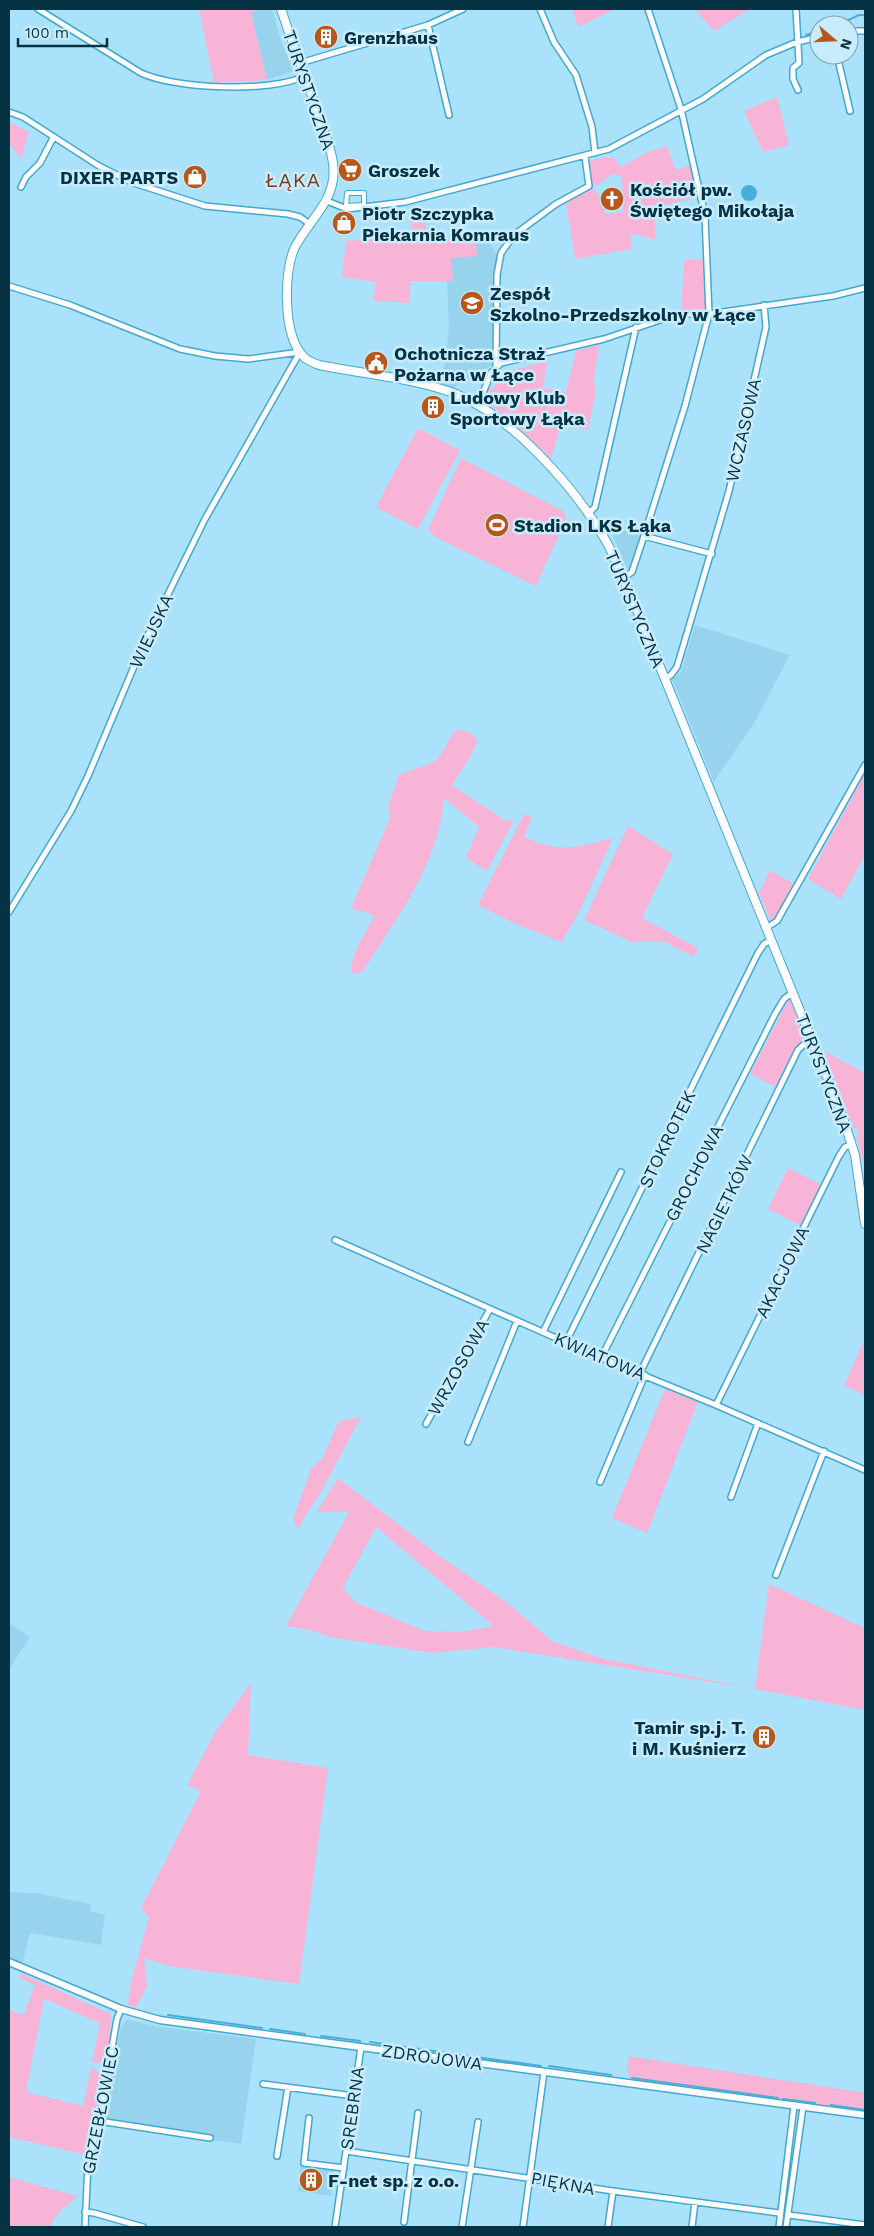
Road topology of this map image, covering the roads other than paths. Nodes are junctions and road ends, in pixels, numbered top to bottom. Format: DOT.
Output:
graph roads {
  1 [pos="38,9"];
  2 [pos="281,9"];
  3 [pos="463,9"];
  4 [pos="540,9"];
  5 [pos="648,9"];
  6 [pos="796,9"];
  7 [pos="428,25"];
  8 [pos="809,39"];
  9 [pos="796,42"];
  10 [pos="300,63"];
  11 [pos="839,65"];
  12 [pos="305,76"];
  13 [pos="798,90"];
  14 [pos="681,109"];
  15 [pos="850,111"];
  16 [pos="9,112"];
  17 [pos="449,115"];
  18 [pos="53,138"];
  19 [pos="594,153"];
  20 [pos="585,157"];
  21 [pos="21,187"];
  22 [pos="364,193"];
  23 [pos="327,201"];
  24 [pos="311,225"];
  25 [pos="9,286"];
  26 [pos="865,288"];
  27 [pos="764,305"];
  28 [pos="709,314"];
  29 [pos="636,327"];
  30 [pos="300,352"];
  31 [pos="496,366"];
  32 [pos="478,405"];
  33 [pos="588,514"];
  34 [pos="644,536"];
  35 [pos="712,554"];
  36 [pos="623,578"];
  37 [pos="664,678"];
  38 [pos="865,765"];
  39 [pos="9,912"];
  40 [pos="766,928"];
  41 [pos="771,940"];
  42 [pos="792,993"];
  43 [pos="811,1038"];
  44 [pos="852,1145"];
  45 [pos="621,1172"];
  46 [pos="865,1224"];
  47 [pos="336,1240"];
  48 [pos="490,1309"];
  49 [pos="517,1321"];
  50 [pos="542,1332"];
  51 [pos="566,1342"];
  52 [pos="601,1358"];
  53 [pos="642,1374"];
  54 [pos="716,1405"];
  55 [pos="758,1423"];
  56 [pos="426,1424"];
  57 [pos="468,1442"];
  58 [pos="824,1451"];
  59 [pos="865,1470"];
  60 [pos="600,1482"];
  61 [pos="731,1497"];
  62 [pos="776,1575"];
  63 [pos="9,1962"];
  64 [pos="122,2009"];
  65 [pos="361,2047"];
  66 [pos="544,2072"];
  67 [pos="263,2084"];
  68 [pos="288,2088"];
  69 [pos="354,2096"];
  70 [pos="794,2106"];
  71 [pos="804,2107"];
  72 [pos="418,2113"];
  73 [pos="865,2116"];
  74 [pos="309,2118"];
  75 [pos="99,2121"];
  76 [pos="478,2122"];
  77 [pos="210,2138"];
  78 [pos="346,2150"];
  79 [pos="277,2156"];
  80 [pos="412,2160"];
  81 [pos="344,2168"];
  82 [pos="471,2168"];
  83 [pos="530,2178"];
  84 [pos="613,2191"];
  85 [pos="695,2202"];
  86 [pos="85,2212"];
  87 [pos="780,2213"];
  88 [pos="789,2214"];
  89 [pos="404,2222"];
  90 [pos="865,2225"];
  91 [pos="85,2227"];
  92 [pos="143,2227"];
  93 [pos="335,2227"];
  94 [pos="462,2227"];
  95 [pos="523,2227"];
  96 [pos="608,2227"];
  97 [pos="692,2227"];
  98 [pos="779,2227"];
  99 [pos="786,2227"];
  1 -- 12 [label="street"];
  2 -- 10 [label="main road, TURYSTYCZNA"];
  3 -- 7 [label="street"];
  4 -- 19 [label="street"];
  5 -- 14 [label="street"];
  6 -- 9 [label="street"];
  7 -- 10 [label="street"];
  7 -- 17 [label="street"];
  8 -- 9 [label="street"];
  9 -- 13 [label="street"];
  9 -- 14 [label="street"];
  10 -- 12 [label="main road, TURYSTYCZNA"];
  11 -- 15 [label="street"];
  12 -- 23 [label="main road, TURYSTYCZNA"];
  14 -- 19 [label="street"];
  14 -- 28 [label="street"];
  16 -- 18 [label="street"];
  18 -- 21 [label="street"];
  18 -- 24 [label="street"];
  19 -- 20 [label="street"];
  20 -- 23 [label="street"];
  20 -- 31 [label="street"];
  22 -- 22 [label="street"];
  23 -- 24 [label="main road, TURYSTYCZNA"];
  24 -- 30 [label="main road"];
  25 -- 30 [label="street"];
  26 -- 27 [label="street"];
  27 -- 28 [label="street"];
  27 -- 35 [label="street, WCZASOWA"];
  28 -- 29 [label="street"];
  28 -- 34 [label="street"];
  29 -- 31 [label="street"];
  29 -- 33 [label="street"];
  30 -- 32 [label="main road, TURYSTYCZNA"];
  30 -- 39 [label="street, WIEJSKA"];
  31 -- 32 [label="street"];
  32 -- 33 [label="main road, TURYSTYCZNA"];
  33 -- 36 [label="main road, TURYSTYCZNA"];
  34 -- 35 [label="street"];
  34 -- 36 [label="street"];
  35 -- 37 [label="street, WCZASOWA"];
  36 -- 37 [label="main road, TURYSTYCZNA"];
  37 -- 40 [label="main road, TURYSTYCZNA"];
  38 -- 40 [label="street"];
  40 -- 41 [label="main road, TURYSTYCZNA"];
  41 -- 42 [label="main road, TURYSTYCZNA"];
  41 -- 51 [label="street, STOKROTEK"];
  42 -- 43 [label="main road, TURYSTYCZNA"];
  42 -- 52 [label="street, GROCHOWA"];
  43 -- 44 [label="main road, TURYSTYCZNA"];
  43 -- 53 [label="street, NAGIETKÓW"];
  44 -- 46 [label="main road, TURYSTYCZNA"];
  44 -- 54 [label="street, AKACJOWA"];
  45 -- 50 [label="street"];
  47 -- 48 [label="street, KWIATOWA"];
  48 -- 49 [label="street, KWIATOWA"];
  48 -- 56 [label="street, WRZOSOWA"];
  49 -- 50 [label="street, KWIATOWA"];
  49 -- 57 [label="street"];
  50 -- 51 [label="street, KWIATOWA"];
  51 -- 52 [label="street, KWIATOWA"];
  52 -- 53 [label="street, KWIATOWA"];
  53 -- 54 [label="street, KWIATOWA"];
  53 -- 60 [label="street, NAGIETKÓW"];
  54 -- 55 [label="street, KWIATOWA"];
  55 -- 58 [label="street, KWIATOWA"];
  55 -- 61 [label="street"];
  58 -- 59 [label="street, KWIATOWA"];
  58 -- 62 [label="street"];
  63 -- 64 [label="street, ZDROJOWA"];
  64 -- 65 [label="street, ZDROJOWA"];
  64 -- 75 [label="street, GRZEBŁOWIEC"];
  65 -- 66 [label="street, ZDROJOWA"];
  65 -- 69 [label="street, SREBRNA"];
  66 -- 70 [label="street, ZDROJOWA"];
  66 -- 83 [label="street"];
  67 -- 68 [label="street"];
  68 -- 69 [label="street"];
  68 -- 79 [label="street"];
  69 -- 78 [label="street, SREBRNA"];
  70 -- 71 [label="street, ZDROJOWA"];
  70 -- 87 [label="street"];
  71 -- 73 [label="street, ZDROJOWA"];
  71 -- 88 [label="street"];
  72 -- 80 [label="street"];
  74 -- 81 [label="street"];
  75 -- 77 [label="street"];
  75 -- 86 [label="street, GRZEBŁOWIEC"];
  76 -- 82 [label="street"];
  78 -- 80 [label="street, PIĘKNA"];
  78 -- 81 [label="street, SREBRNA"];
  80 -- 82 [label="street, PIĘKNA"];
  80 -- 89 [label="street"];
  81 -- 93 [label="street, SREBRNA"];
  82 -- 83 [label="street, PIĘKNA"];
  82 -- 94 [label="street"];
  83 -- 84 [label="street, PIĘKNA"];
  83 -- 95 [label="street"];
  84 -- 85 [label="street, PIĘKNA"];
  84 -- 96 [label="street"];
  85 -- 87 [label="street, PIĘKNA"];
  85 -- 97 [label="street"];
  86 -- 91 [label="street, GRZEBŁOWIEC"];
  86 -- 92 [label="street"];
  87 -- 88 [label="street"];
  87 -- 88 [label="street"];
  87 -- 98 [label="street"];
  88 -- 90 [label="street"];
  88 -- 99 [label="street"];
}
